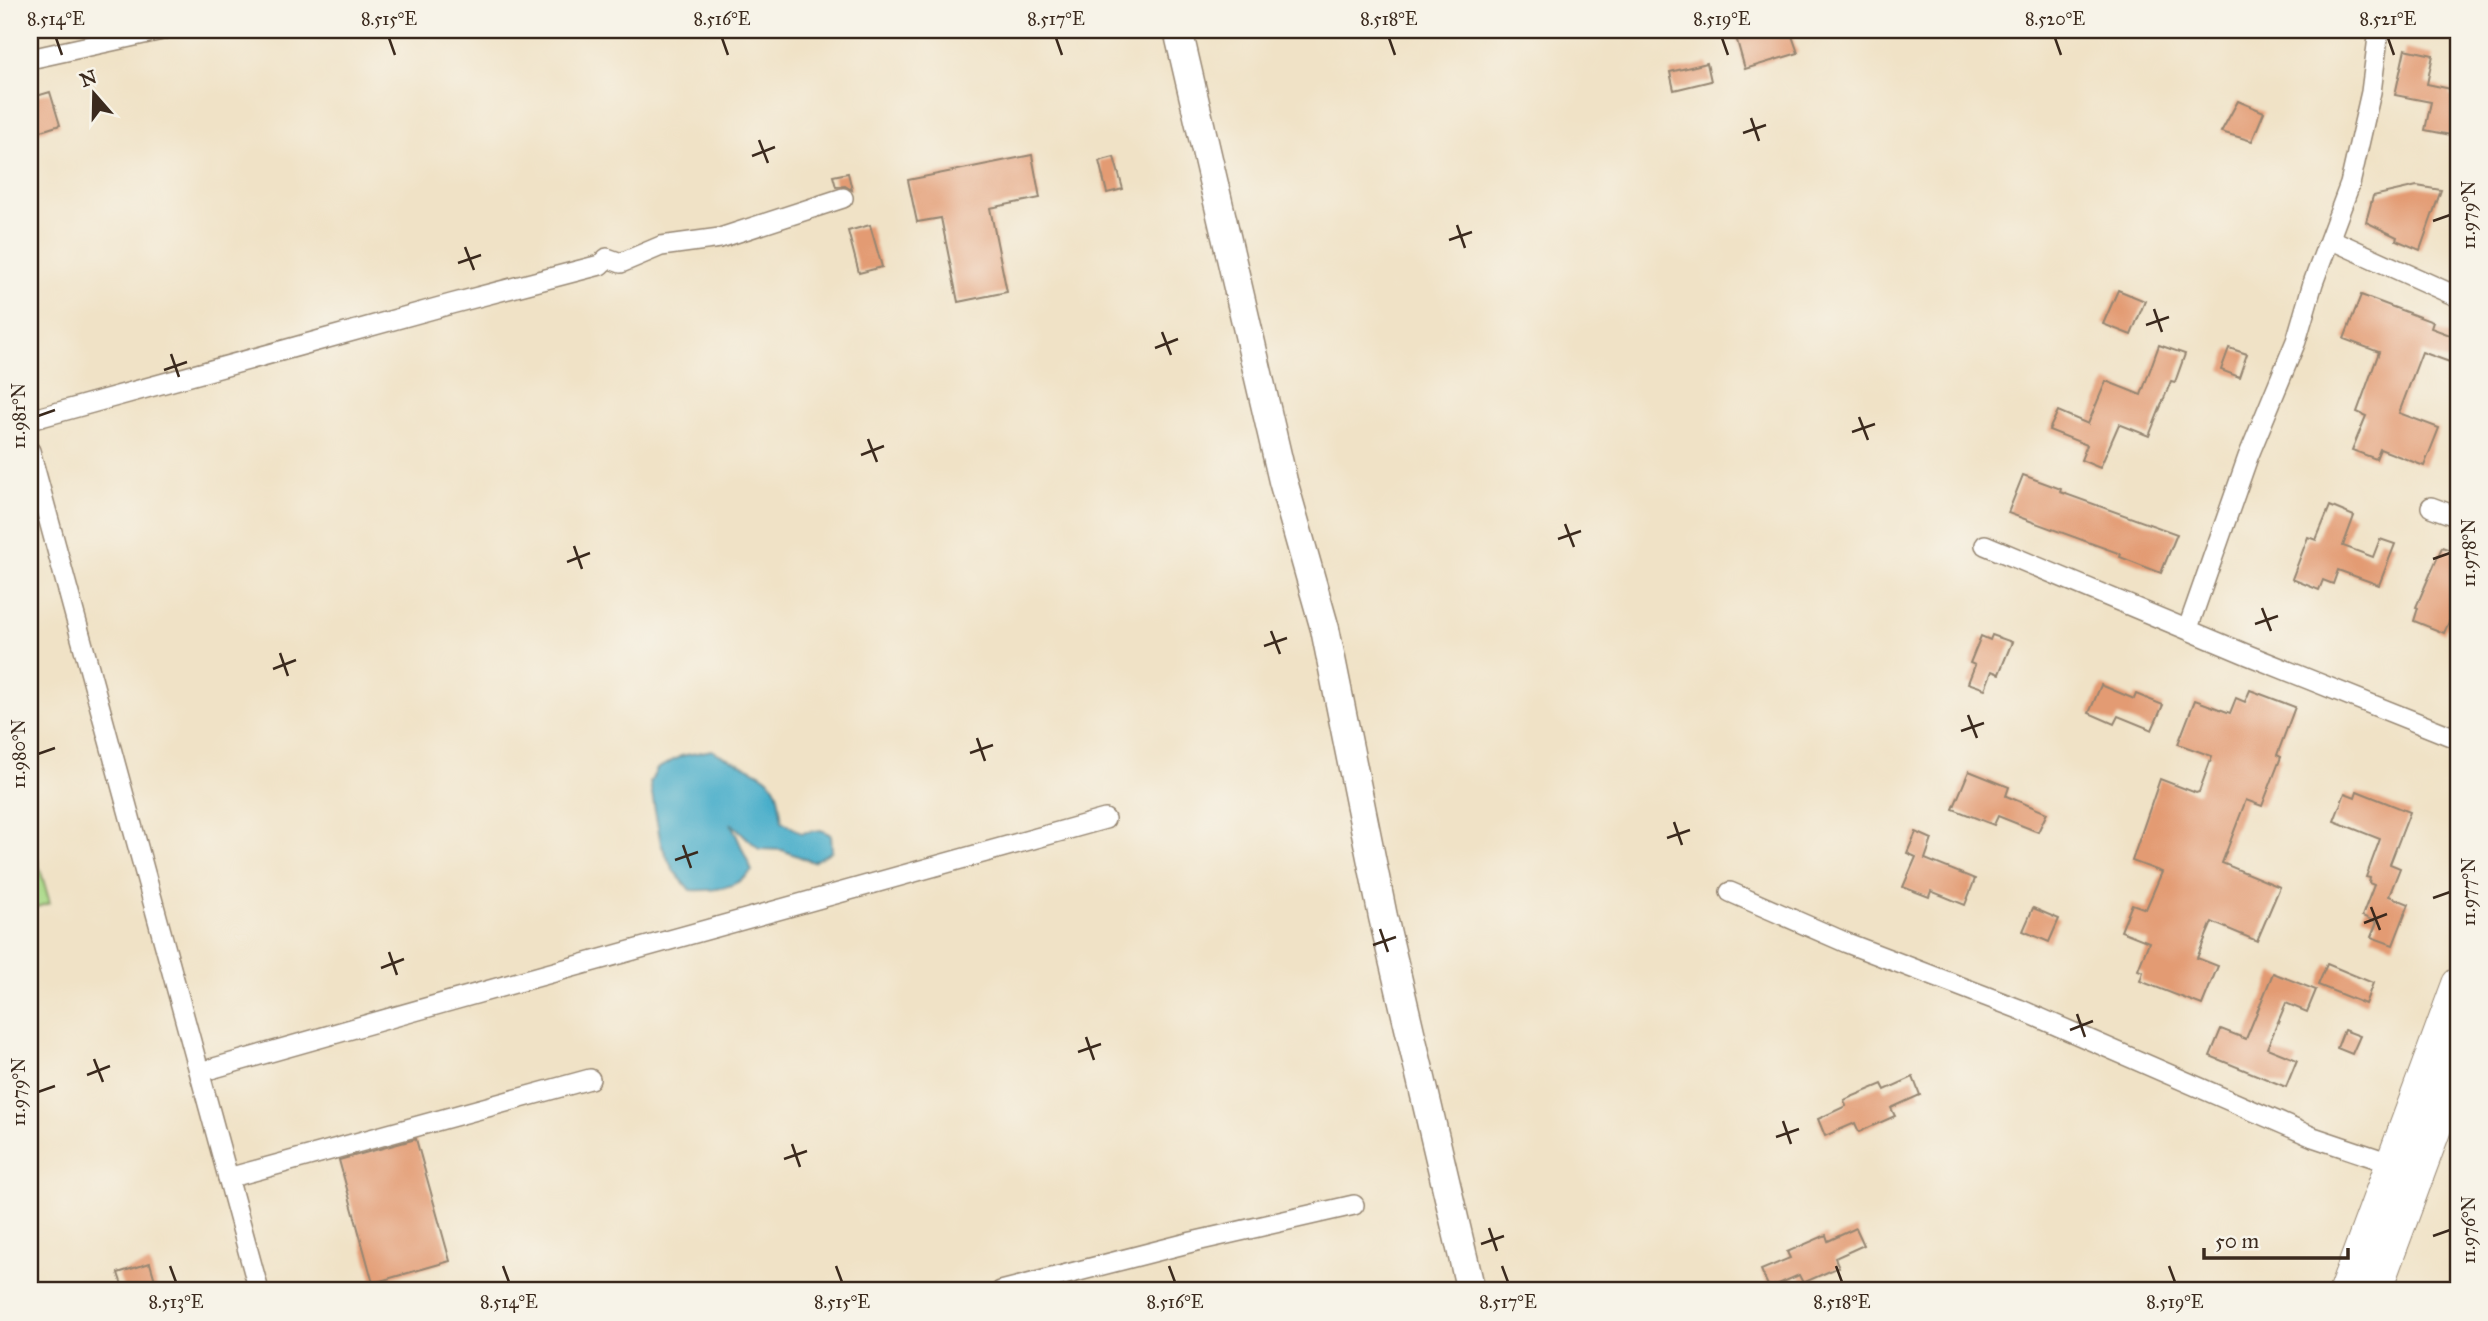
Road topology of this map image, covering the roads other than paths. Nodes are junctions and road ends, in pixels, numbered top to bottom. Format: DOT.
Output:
graph roads {
  1 [pos="162,30"];
  2 [pos="1178,30"];
  3 [pos="2379,30"];
  4 [pos="30,59"];
  5 [pos="843,198"];
  6 [pos="2330,239"];
  7 [pos="2458,297"];
  8 [pos="30,421"];
  9 [pos="30,451"];
  10 [pos="2431,507"];
  11 [pos="2458,517"];
  12 [pos="1985,545"];
  13 [pos="2188,628"];
  14 [pos="2458,739"];
  15 [pos="1105,819"];
  16 [pos="1730,892"];
  17 [pos="2458,984"];
  18 [pos="2458,1066"];
  19 [pos="200,1072"];
  20 [pos="590,1079"];
  21 [pos="2405,1168"];
  22 [pos="228,1178"];
  23 [pos="1354,1205"];
  24 [pos="258,1291"];
  25 [pos="1001,1291"];
  26 [pos="1471,1291"];
  27 [pos="2345,1291"];
  28 [pos="2375,1291"];
  1 -- 4 [label="street"];
  2 -- 26 [label="street"];
  3 -- 6 [label="street"];
  5 -- 8 [label="street"];
  6 -- 7 [label="street"];
  6 -- 13 [label="street"];
  9 -- 19 [label="street"];
  10 -- 11 [label="street"];
  12 -- 13 [label="street"];
  13 -- 14 [label="street"];
  15 -- 19 [label="street"];
  16 -- 21 [label="street"];
  17 -- 21 [label="main road"];
  18 -- 21 [label="main road"];
  19 -- 22 [label="street"];
  20 -- 22 [label="street"];
  21 -- 27 [label="main road"];
  21 -- 28 [label="main road"];
  22 -- 24 [label="street"];
  23 -- 25 [label="street"];
}
